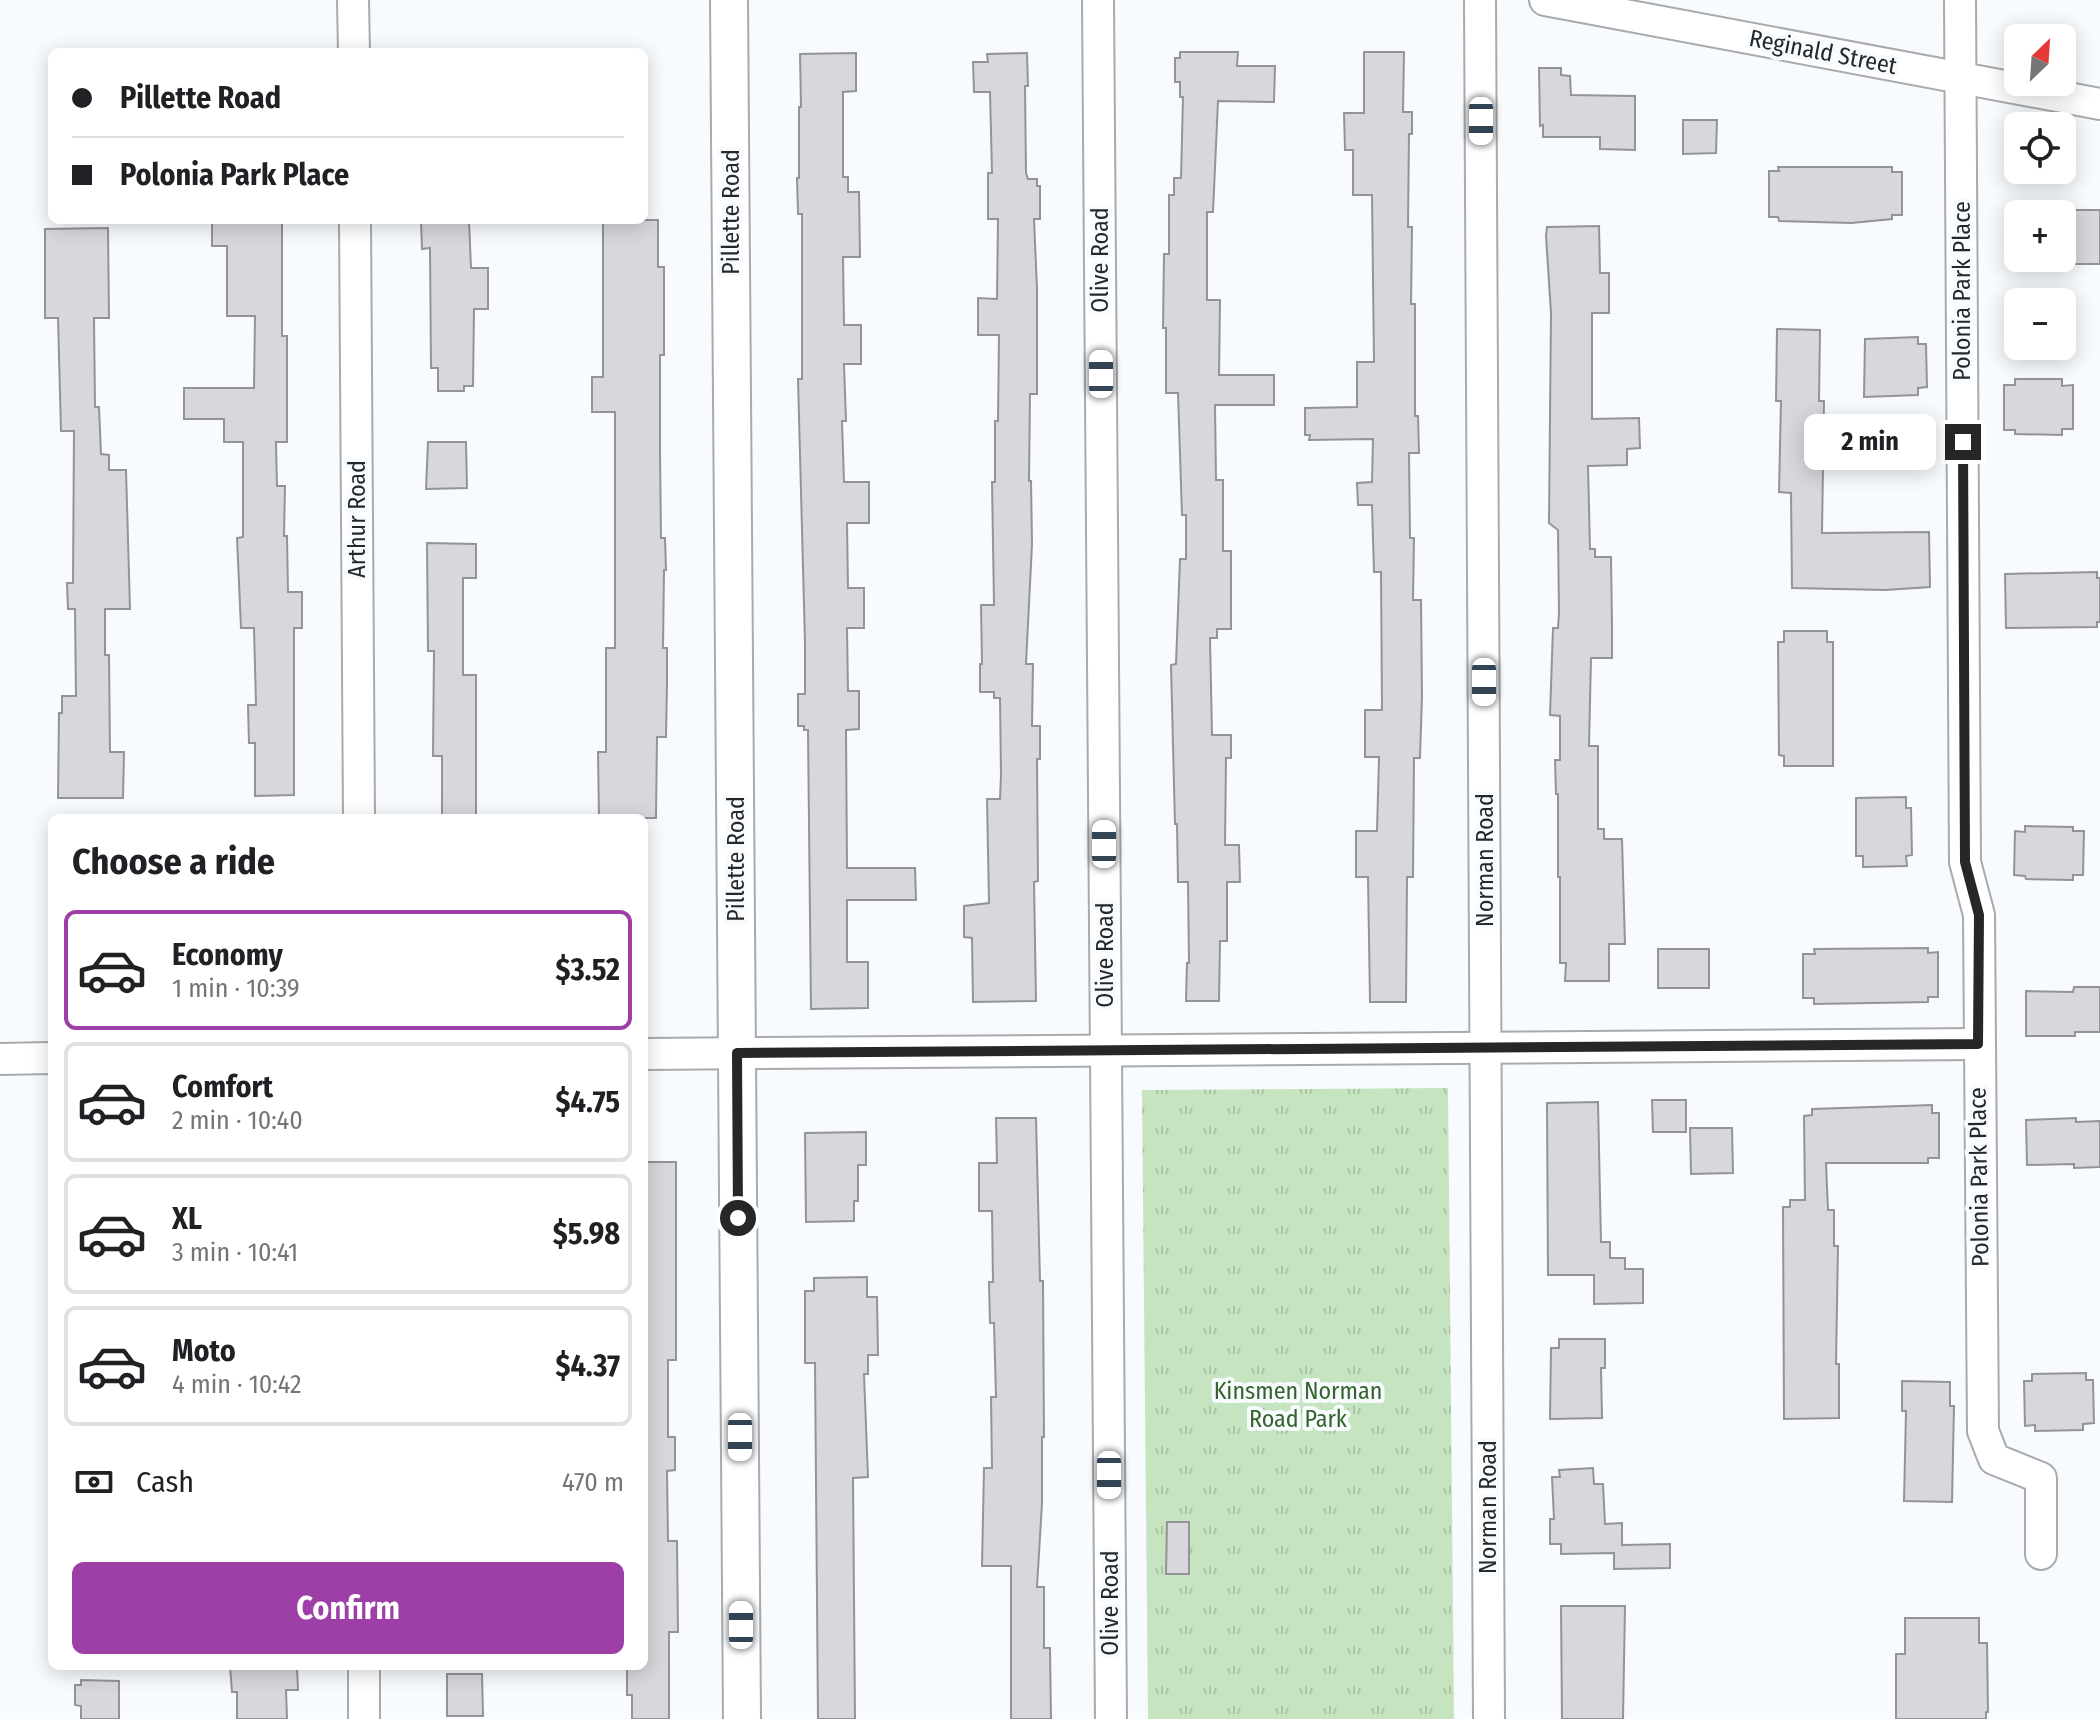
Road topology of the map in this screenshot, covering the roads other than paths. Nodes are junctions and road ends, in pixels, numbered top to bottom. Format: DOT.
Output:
graph roads {
  1 [pos="353,0"];
  2 [pos="729,0"];
  3 [pos="1098,0"];
  4 [pos="1480,0"];
  5 [pos="1545,0"];
  6 [pos="1960,0"];
  7 [pos="354,48"];
  8 [pos="1961,78"];
  9 [pos="2100,104"];
  10 [pos="355,224"];
  11 [pos="359,814"];
  12 [pos="1978,1044"];
  13 [pos="1485,1047"];
  14 [pos="1106,1051"];
  15 [pos="737,1053"];
  16 [pos="648,1054"];
  17 [pos="48,1058"];
  18 [pos="0,1059"];
  19 [pos="2041,1554"];
  20 [pos="364,1670"];
  21 [pos="364,1719"];
  22 [pos="742,1719"];
  23 [pos="1111,1719"];
  24 [pos="1489,1719"];
  1 -- 7 [label="street"];
  2 -- 15 [label="street, Pillette Road"];
  3 -- 14 [label="street, Olive Road"];
  4 -- 13 [label="street, Norman Road"];
  5 -- 8 [label="street, Reginald Street"];
  6 -- 8 [label="street, Polonia Park Place"];
  8 -- 9 [label="street, Reginald Street"];
  8 -- 12 [label="street, Polonia Park Place"];
  10 -- 11 [label="street, Arthur Road"];
  12 -- 13 [label="street"];
  12 -- 19 [label="street, Polonia Park Place"];
  13 -- 14 [label="street"];
  13 -- 24 [label="street, Norman Road"];
  14 -- 15 [label="street"];
  14 -- 23 [label="street, Olive Road"];
  15 -- 16 [label="street"];
  15 -- 22 [label="street, Pillette Road"];
  17 -- 18 [label="street"];
  20 -- 21 [label="street"];
}
